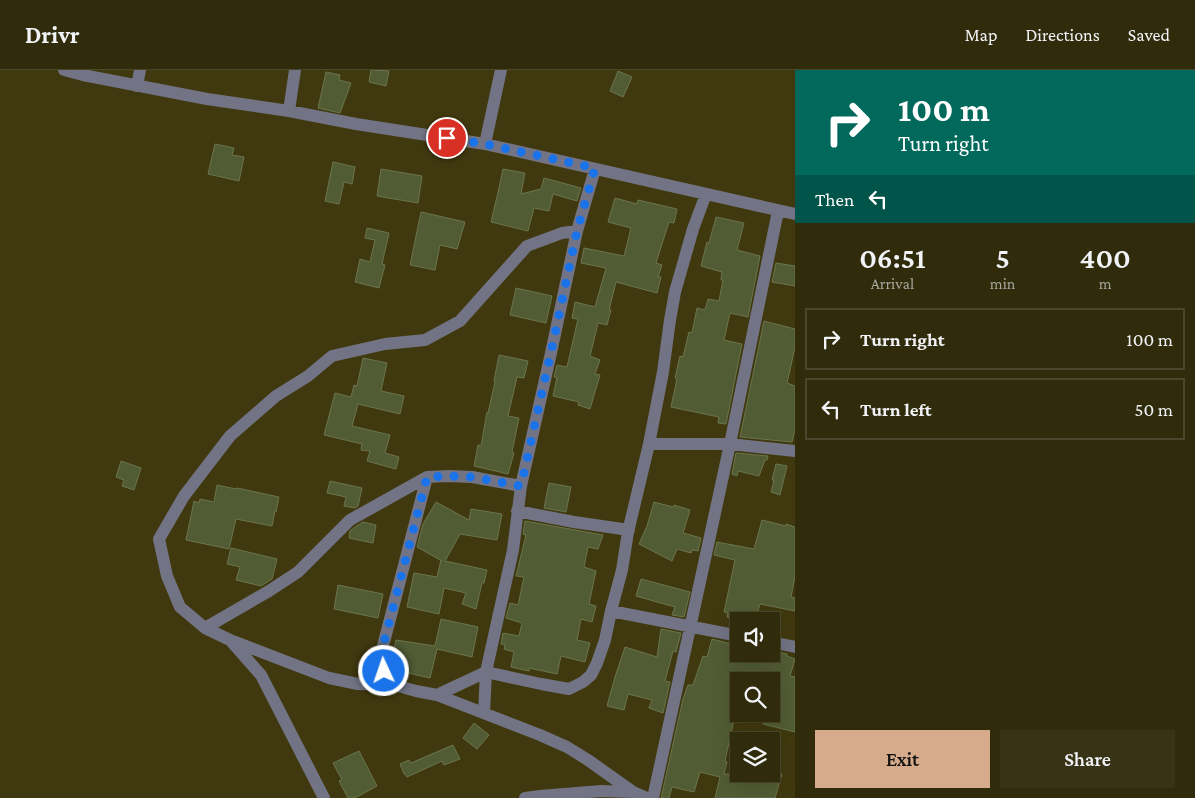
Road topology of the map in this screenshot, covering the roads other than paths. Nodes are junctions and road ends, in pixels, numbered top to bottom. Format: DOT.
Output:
graph roads {
  1 [pos="64,70"];
  2 [pos="140,70"];
  3 [pos="295,70"];
  4 [pos="501,70"];
  5 [pos="137,86"];
  6 [pos="289,111"];
  7 [pos="485,144"];
  8 [pos="595,168"];
  9 [pos="706,194"];
  10 [pos="778,211"];
  11 [pos="795,214"];
  12 [pos="577,231"];
  13 [pos="649,444"];
  14 [pos="730,444"];
  15 [pos="795,451"];
  16 [pos="427,477"];
  17 [pos="521,486"];
  18 [pos="517,511"];
  19 [pos="629,530"];
  20 [pos="611,611"];
  21 [pos="690,626"];
  22 [pos="205,628"];
  23 [pos="730,634"];
  24 [pos="230,640"];
  25 [pos="780,644"];
  26 [pos="795,647"];
  27 [pos="486,672"];
  28 [pos="395,685"];
  29 [pos="437,695"];
  30 [pos="484,713"];
  31 [pos="633,792"];
  32 [pos="324,798"];
  33 [pos="525,798"];
  34 [pos="647,798"];
  35 [pos="653,798"];
  1 -- 5 [label="street"];
  2 -- 5 [label="street"];
  3 -- 6 [label="street"];
  4 -- 7 [label="street"];
  5 -- 6 [label="street"];
  6 -- 7 [label="street"];
  7 -- 8 [label="street"];
  8 -- 9 [label="street"];
  8 -- 12 [label="street"];
  9 -- 10 [label="street"];
  9 -- 13 [label="street"];
  10 -- 11 [label="street"];
  10 -- 14 [label="street"];
  12 -- 17 [label="street"];
  12 -- 22 [label="street"];
  13 -- 14 [label="street"];
  13 -- 19 [label="street"];
  14 -- 15 [label="street"];
  14 -- 21 [label="street"];
  16 -- 17 [label="street"];
  16 -- 22 [label="street"];
  16 -- 28 [label="street"];
  17 -- 18 [label="street"];
  18 -- 19 [label="street"];
  18 -- 27 [label="street"];
  19 -- 20 [label="street"];
  20 -- 21 [label="street"];
  20 -- 27 [label="street"];
  21 -- 23 [label="street"];
  21 -- 35 [label="street"];
  22 -- 24 [label="street"];
  24 -- 28 [label="street"];
  24 -- 32 [label="street"];
  25 -- 26 [label="street"];
  27 -- 29 [label="street"];
  27 -- 30 [label="street"];
  28 -- 29 [label="street"];
  29 -- 30 [label="street"];
  30 -- 31 [label="street"];
  31 -- 33 [label="street"];
  31 -- 34 [label="street"];
}
